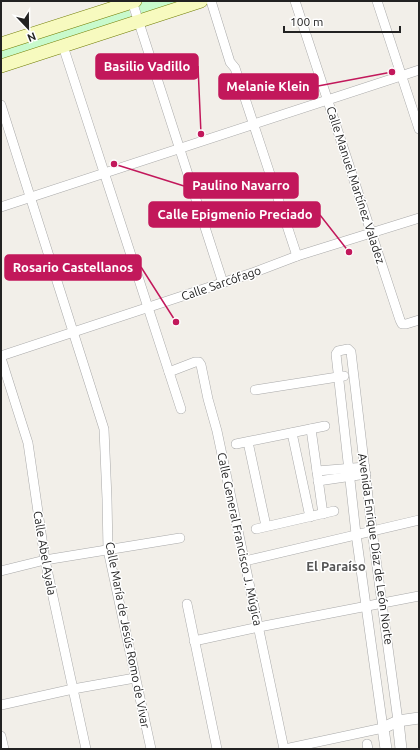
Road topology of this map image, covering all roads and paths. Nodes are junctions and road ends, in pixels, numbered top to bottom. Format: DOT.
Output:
graph roads {
  1 [pos="133,1"];
  2 [pos="201,1"];
  3 [pos="211,1"];
  4 [pos="295,1"];
  5 [pos="378,1"];
  6 [pos="138,22"];
  7 [pos="1,44"];
  8 [pos="63,46"];
  9 [pos="1,66"];
  10 [pos="419,70"];
  11 [pos="402,76"];
  12 [pos="327,100"];
  13 [pos="1,105"];
  14 [pos="253,124"];
  15 [pos="419,129"];
  16 [pos="179,148"];
  17 [pos="104,173"];
  18 [pos="30,197"];
  19 [pos="1,207"];
  20 [pos="419,218"];
  21 [pos="372,234"];
  22 [pos="297,256"];
  23 [pos="223,283"];
  24 [pos="147,308"];
  25 [pos="419,320"];
  26 [pos="73,332"];
  27 [pos="1,357"];
  28 [pos="169,372"];
  29 [pos="354,374"];
  30 [pos="340,376"];
  31 [pos="255,390"];
  32 [pos="181,409"];
  33 [pos="325,426"];
  34 [pos="311,429"];
  35 [pos="292,433"];
  36 [pos="248,442"];
  37 [pos="236,444"];
  38 [pos="317,471"];
  39 [pos="365,471"];
  40 [pos="350,472"];
  41 [pos="318,481"];
  42 [pos="334,511"];
  43 [pos="323,514"];
  44 [pos="310,516"];
  45 [pos="419,520"];
  46 [pos="266,526"];
  47 [pos="256,529"];
  48 [pos="372,530"];
  49 [pos="356,534"];
  50 [pos="180,538"];
  51 [pos="108,550"];
  52 [pos="45,560"];
  53 [pos="244,560"];
  54 [pos="1,571"];
  55 [pos="419,596"];
  56 [pos="383,602"];
  57 [pos="187,604"];
  58 [pos="366,605"];
  59 [pos="258,627"];
  60 [pos="194,641"];
  61 [pos="135,678"];
  62 [pos="73,689"];
  63 [pos="1,705"];
  64 [pos="419,718"];
  65 [pos="398,721"];
  66 [pos="384,728"];
  67 [pos="1,736"];
  68 [pos="4,749"];
  69 [pos="86,749"];
  70 [pos="151,749"];
  71 [pos="217,749"];
  72 [pos="284,749"];
  73 [pos="386,749"];
  74 [pos="402,749"];
  1 -- 6 [label="street"];
  1 -- 7 [label="main road"];
  2 -- 6 [label="main road"];
  3 -- 14 [label="street"];
  4 -- 12 [label="street, Calle Manuel Martínez Valadez"];
  5 -- 11 [label="street"];
  6 -- 8 [label="main road"];
  6 -- 16 [label="street"];
  8 -- 9 [label="main road"];
  8 -- 17 [label="street"];
  10 -- 11 [label="street"];
  11 -- 12 [label="street"];
  11 -- 15 [label="street"];
  12 -- 14 [label="street"];
  12 -- 21 [label="street, Calle Manuel Martínez Valadez"];
  13 -- 18 [label="street, Calle María de Jesús Romo de Vivar"];
  14 -- 16 [label="street"];
  14 -- 22 [label="street"];
  16 -- 17 [label="street"];
  16 -- 23 [label="street"];
  17 -- 18 [label="street"];
  17 -- 24 [label="street"];
  18 -- 19 [label="street"];
  18 -- 26 [label="street, Calle María de Jesús Romo de Vivar"];
  20 -- 21 [label="street, Calle Sarcófago"];
  21 -- 22 [label="street, Calle Sarcófago"];
  21 -- 25 [label="street, Calle Manuel Martínez Valadez"];
  22 -- 23 [label="street, Calle Sarcófago"];
  23 -- 24 [label="street, Calle Sarcófago"];
  24 -- 26 [label="street, Calle Sarcófago"];
  24 -- 28 [label="street"];
  26 -- 27 [label="street, Calle Sarcófago"];
  26 -- 51 [label="street, Calle María de Jesús Romo de Vivar"];
  27 -- 52 [label="street, Calle Abel Ayala"];
  28 -- 32 [label="street"];
  28 -- 53 [label="street, Calle General Francisco J. Múgica"];
  29 -- 30 [label="street"];
  29 -- 30 [label="street, Avenida Enrique Díaz de León Norte"];
  29 -- 39 [label="street, Avenida Enrique Díaz de León Norte"];
  30 -- 31 [label="street"];
  30 -- 40 [label="street, Avenida Enrique Díaz de León Norte"];
  33 -- 34 [label="street"];
  34 -- 35 [label="street"];
  34 -- 38 [label="street"];
  35 -- 36 [label="street"];
  35 -- 44 [label="street"];
  36 -- 37 [label="street"];
  36 -- 46 [label="street"];
  38 -- 40 [label="street"];
  38 -- 41 [label="street"];
  39 -- 40 [label="street"];
  39 -- 48 [label="street, Avenida Enrique Díaz de León Norte"];
  40 -- 41 [label="street"];
  40 -- 49 [label="street, Avenida Enrique Díaz de León Norte"];
  41 -- 43 [label="street"];
  42 -- 43 [label="street"];
  43 -- 44 [label="street"];
  44 -- 46 [label="street"];
  45 -- 48 [label="street"];
  46 -- 47 [label="street"];
  48 -- 49 [label="street"];
  48 -- 56 [label="street, Avenida Enrique Díaz de León Norte"];
  49 -- 53 [label="street"];
  49 -- 58 [label="street, Avenida Enrique Díaz de León Norte"];
  50 -- 51 [label="street"];
  51 -- 52 [label="street"];
  51 -- 61 [label="street, Calle María de Jesús Romo de Vivar"];
  52 -- 54 [label="street"];
  52 -- 62 [label="street, Calle Abel Ayala"];
  53 -- 59 [label="street, Calle General Francisco J. Múgica"];
  55 -- 56 [label="street"];
  56 -- 58 [label="street"];
  56 -- 65 [label="street, Avenida Enrique Díaz de León Norte"];
  57 -- 60 [label="street"];
  58 -- 59 [label="street"];
  58 -- 66 [label="street, Avenida Enrique Díaz de León Norte"];
  59 -- 60 [label="street"];
  59 -- 72 [label="street, Calle General Francisco J. Múgica"];
  60 -- 71 [label="street"];
  61 -- 62 [label="street"];
  61 -- 70 [label="street, Calle María de Jesús Romo de Vivar"];
  62 -- 63 [label="street"];
  62 -- 69 [label="street, Calle Abel Ayala"];
  64 -- 65 [label="street"];
  65 -- 66 [label="street"];
  65 -- 74 [label="street, Avenida Enrique Díaz de León Norte"];
  66 -- 72 [label="street"];
  66 -- 73 [label="street, Avenida Enrique Díaz de León Norte"];
  67 -- 68 [label="street"];
}
